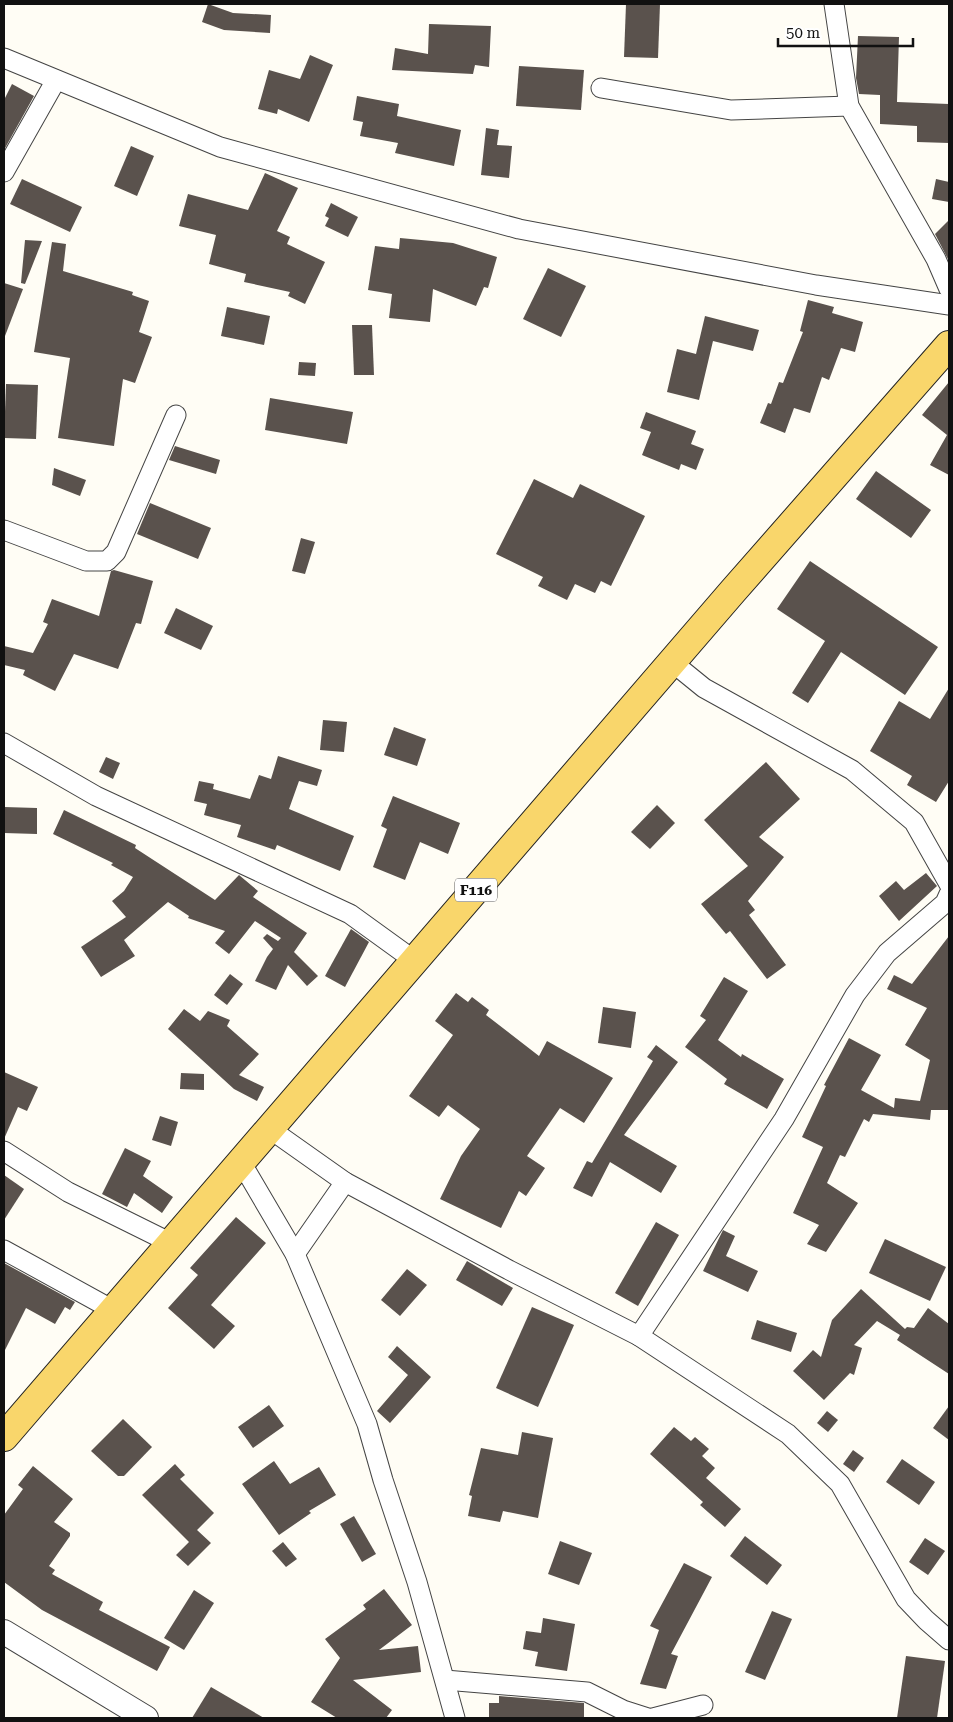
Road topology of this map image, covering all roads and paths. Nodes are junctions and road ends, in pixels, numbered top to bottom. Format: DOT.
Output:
graph roads {
  1 [pos="834,4"];
  2 [pos="4,58"];
  3 [pos="56,80"];
  4 [pos="600,88"];
  5 [pos="849,106"];
  6 [pos="4,172"];
  7 [pos="949,289"];
  8 [pos="949,305"];
  9 [pos="949,344"];
  10 [pos="176,415"];
  11 [pos="4,530"];
  12 [pos="672,662"];
  13 [pos="4,743"];
  14 [pos="949,884"];
  15 [pos="949,894"];
  16 [pos="415,961"];
  17 [pos="270,1129"];
  18 [pos="4,1150"];
  19 [pos="241,1162"];
  20 [pos="346,1182"];
  21 [pos="171,1243"];
  22 [pos="4,1250"];
  23 [pos="295,1254"];
  24 [pos="113,1310"];
  25 [pos="639,1336"];
  26 [pos="4,1437"];
  27 [pos="4,1632"];
  28 [pos="949,1640"];
  29 [pos="445,1680"];
  30 [pos="703,1705"];
  31 [pos="146,1718"];
  32 [pos="455,1718"];
  33 [pos="648,1718"];
  34 [pos="653,1718"];
  1 -- 5 [label="street"];
  2 -- 3 [label="street"];
  3 -- 6 [label="street"];
  3 -- 8 [label="street"];
  4 -- 5 [label="street"];
  5 -- 7 [label="street"];
  9 -- 12 [label="main road, F116"];
  10 -- 11 [label="street"];
  12 -- 14 [label="street"];
  12 -- 16 [label="main road, F116"];
  13 -- 16 [label="street"];
  15 -- 25 [label="street"];
  16 -- 17 [label="main road, F116"];
  17 -- 19 [label="main road, F116"];
  17 -- 20 [label="street"];
  18 -- 21 [label="street"];
  19 -- 21 [label="main road, F116"];
  19 -- 23 [label="street"];
  20 -- 23 [label="street"];
  20 -- 25 [label="street"];
  21 -- 24 [label="main road, F116"];
  22 -- 24 [label="street"];
  23 -- 29 [label="street"];
  24 -- 26 [label="main road, F116"];
  25 -- 28 [label="street"];
  27 -- 31 [label="street"];
  29 -- 32 [label="street"];
  29 -- 33 [label="street"];
  30 -- 34 [label="street"];
}
